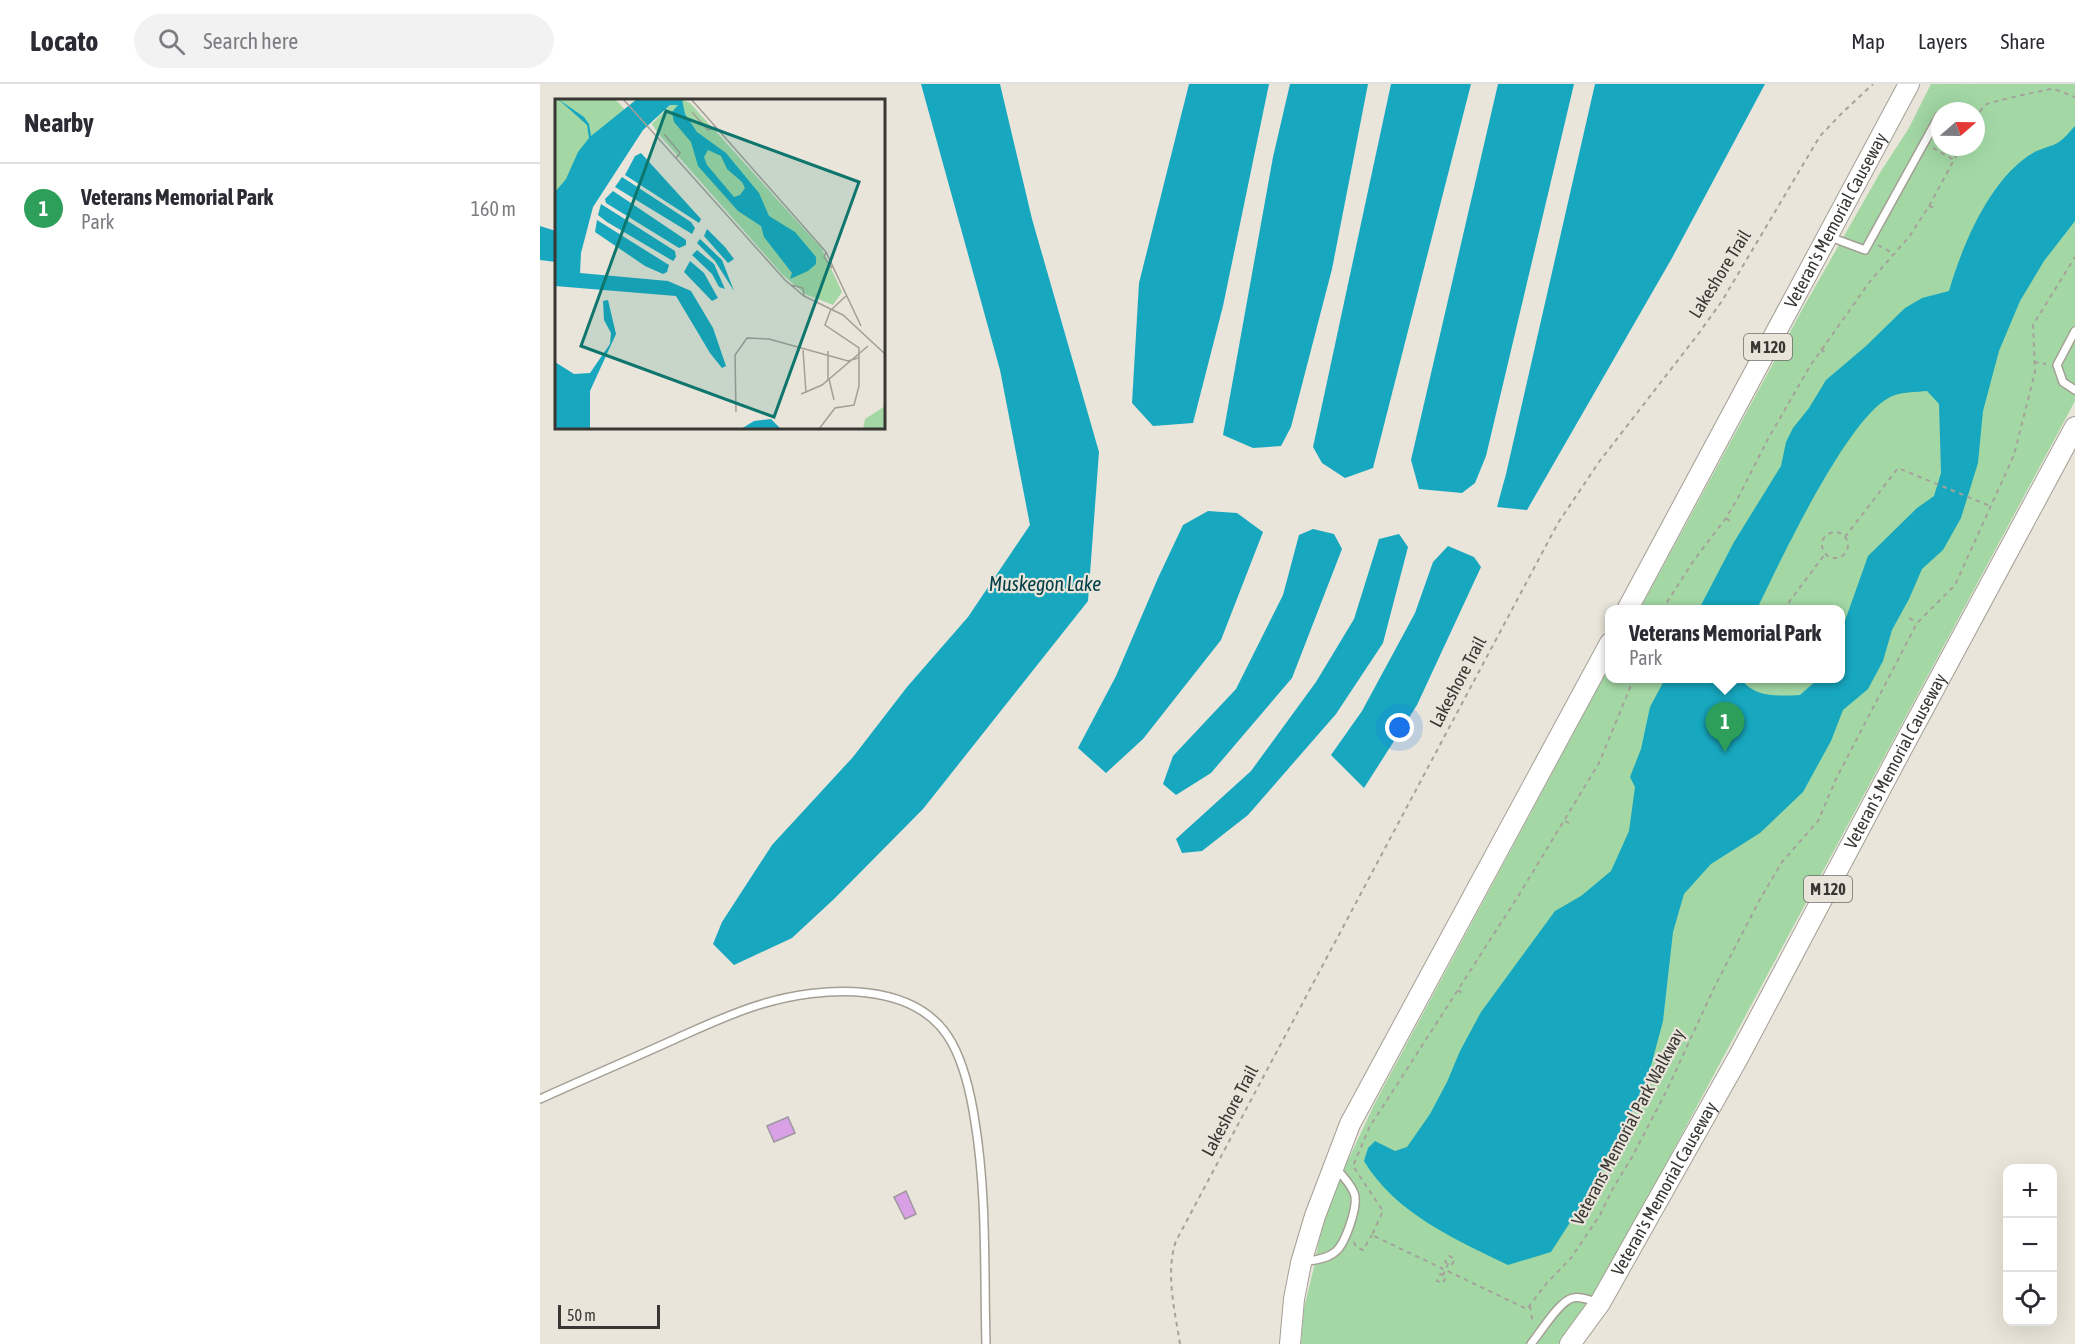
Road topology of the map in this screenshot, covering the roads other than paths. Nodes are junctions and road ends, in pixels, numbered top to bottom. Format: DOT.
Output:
graph roads {
  1 [pos="1909,84"];
  2 [pos="1931,130"];
  3 [pos="1827,236"];
  4 [pos="2075,331"];
  5 [pos="2075,390"];
  6 [pos="2075,428"];
  7 [pos="1630,605"];
  8 [pos="1605,652"];
  9 [pos="540,1099"];
  10 [pos="1333,1165"];
  11 [pos="1301,1263"];
  12 [pos="1600,1303"];
  13 [pos="986,1344"];
  14 [pos="1290,1344"];
  15 [pos="1532,1344"];
  16 [pos="1570,1344"];
  1 -- 3 [label="main road, Veteran's Memorial Causeway / M 120"];
  2 -- 3 [label="lane"];
  3 -- 7 [label="main road, Veteran's Memorial Causeway / M 120"];
  4 -- 5 [label="lane"];
  6 -- 12 [label="main road, Veteran's Memorial Causeway / M 120"];
  8 -- 10 [label="main road"];
  9 -- 13 [label="lane"];
  10 -- 11 [label="main road"];
  10 -- 11 [label="lane"];
  11 -- 14 [label="main road"];
  12 -- 15 [label="lane"];
  12 -- 16 [label="main road, Veteran's Memorial Causeway / M 120"];
}
